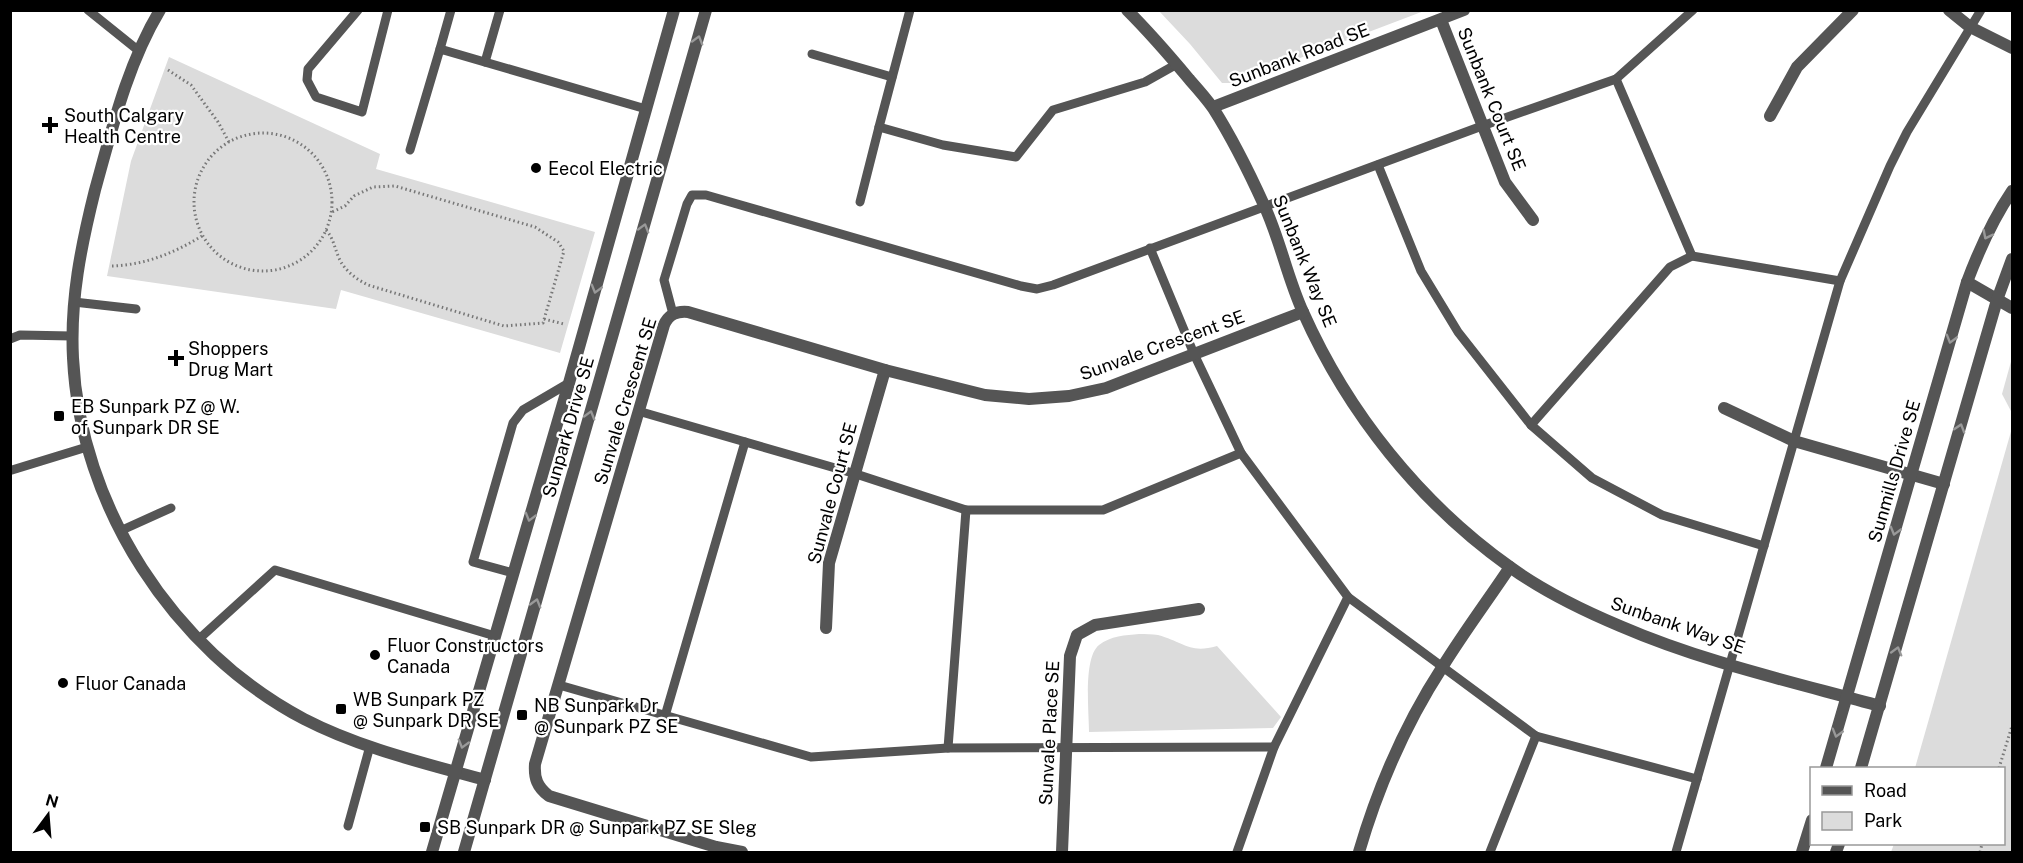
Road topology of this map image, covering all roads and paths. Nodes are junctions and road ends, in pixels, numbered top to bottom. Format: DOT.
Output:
graph roads {
  1 [pos="88,10"];
  2 [pos="159,10"];
  3 [pos="358,10"];
  4 [pos="388,10"];
  5 [pos="451,10"];
  6 [pos="500,10"];
  7 [pos="674,10"];
  8 [pos="706,10"];
  9 [pos="910,10"];
  10 [pos="1127,10"];
  11 [pos="1464,10"];
  12 [pos="1693,10"];
  13 [pos="1853,10"];
  14 [pos="1949,10"];
  15 [pos="1981,10"];
  16 [pos="1441,20"];
  17 [pos="1970,27"];
  18 [pos="2013,48"];
  19 [pos="440,49"];
  20 [pos="139,51"];
  21 [pos="812,54"];
  22 [pos="486,62"];
  23 [pos="1177,64"];
  24 [pos="168,70"];
  25 [pos="892,76"];
  26 [pos="1616,79"];
  27 [pos="1213,107"];
  28 [pos="646,109"];
  29 [pos="1770,116"];
  30 [pos="1482,126"];
  31 [pos="879,127"];
  32 [pos="229,142"];
  33 [pos="410,150"];
  34 [pos="1378,165"];
  35 [pos="2013,191"];
  36 [pos="860,202"];
  37 [pos="1265,207"];
  38 [pos="332,212"];
  39 [pos="1533,220"];
  40 [pos="326,230"];
  41 [pos="203,235"];
  42 [pos="1150,248"];
  43 [pos="1692,256"];
  44 [pos="2013,259"];
  45 [pos="112,266"];
  46 [pos="1840,280"];
  47 [pos="1967,282"];
  48 [pos="1997,300"];
  49 [pos="74,302"];
  50 [pos="2013,308"];
  51 [pos="136,309"];
  52 [pos="1303,312"];
  53 [pos="673,314"];
  54 [pos="544,319"];
  55 [pos="564,324"];
  56 [pos="72,336"];
  57 [pos="10,339"];
  58 [pos="1194,354"];
  59 [pos="885,370"];
  60 [pos="569,383"];
  61 [pos="1724,408"];
  62 [pos="638,411"];
  63 [pos="1531,425"];
  64 [pos="1794,441"];
  65 [pos="745,442"];
  66 [pos="87,447"];
  67 [pos="1241,453"];
  68 [pos="12,470"];
  69 [pos="856,474"];
  70 [pos="1911,475"];
  71 [pos="1944,484"];
  72 [pos="171,508"];
  73 [pos="966,510"];
  74 [pos="120,531"];
  75 [pos="1764,546"];
  76 [pos="1510,567"];
  77 [pos="513,573"];
  78 [pos="1348,597"];
  79 [pos="1199,609"];
  80 [pos="826,628"];
  81 [pos="495,636"];
  82 [pos="199,639"];
  83 [pos="1730,664"];
  84 [pos="1442,667"];
  85 [pos="559,685"];
  86 [pos="1847,697"];
  87 [pos="1880,706"];
  88 [pos="665,716"];
  89 [pos="2013,726"];
  90 [pos="1536,736"];
  91 [pos="1066,746"];
  92 [pos="370,747"];
  93 [pos="1274,747"];
  94 [pos="948,748"];
  95 [pos="1826,767"];
  96 [pos="1861,767"];
  97 [pos="1999,767"];
  98 [pos="456,772"];
  99 [pos="1696,779"];
  100 [pos="485,780"];
  101 [pos="348,826"];
  102 [pos="1810,826"];
  103 [pos="432,852"];
  104 [pos="464,852"];
  105 [pos="742,852"];
  106 [pos="1062,852"];
  107 [pos="1237,852"];
  108 [pos="1359,852"];
  109 [pos="1490,852"];
  110 [pos="1676,852"];
  111 [pos="1802,852"];
  1 -- 20 [label="lane"];
  2 -- 20 [label="street"];
  3 -- 4 [label="lane"];
  5 -- 19 [label="lane"];
  6 -- 22 [label="lane"];
  7 -- 28 [label="street, Sunpark Drive SE"];
  100 -- 8 [label="street, Sunpark Drive SE, one-way"];
  9 -- 25 [label="lane"];
  10 -- 23 [label="street, Sunbank Way SE"];
  11 -- 16 [label="street, Sunbank Road SE"];
  12 -- 26 [label="lane"];
  13 -- 29 [label="street"];
  14 -- 17 [label="street"];
  15 -- 17 [label="lane"];
  16 -- 27 [label="street, Sunbank Road SE"];
  16 -- 30 [label="street, Sunbank Court SE"];
  17 -- 18 [label="street"];
  17 -- 46 [label="lane"];
  19 -- 22 [label="lane"];
  19 -- 33 [label="lane"];
  20 -- 49 [label="street"];
  21 -- 25 [label="lane"];
  22 -- 28 [label="lane"];
  23 -- 27 [label="street, Sunbank Way SE"];
  23 -- 31 [label="lane"];
  24 -- 32 [label="path"];
  25 -- 31 [label="lane"];
  26 -- 30 [label="lane"];
  26 -- 43 [label="lane"];
  27 -- 37 [label="street, Sunbank Way SE"];
  28 -- 60 [label="street, Sunpark Drive SE, one-way"];
  30 -- 34 [label="lane"];
  30 -- 39 [label="street, Sunbank Court SE"];
  31 -- 36 [label="lane"];
  32 -- 38 [label="path"];
  32 -- 41 [label="path"];
  34 -- 37 [label="lane"];
  34 -- 63 [label="lane"];
  35 -- 47 [label="street, Sunmills Drive SE, one-way"];
  37 -- 42 [label="lane"];
  37 -- 52 [label="street, Sunbank Way SE"];
  38 -- 40 [label="path"];
  38 -- 54 [label="path"];
  40 -- 41 [label="path"];
  40 -- 54 [label="path"];
  41 -- 45 [label="path"];
  42 -- 53 [label="lane"];
  42 -- 58 [label="lane"];
  43 -- 46 [label="lane"];
  43 -- 63 [label="lane"];
  44 -- 48 [label="street"];
  46 -- 64 [label="lane"];
  47 -- 48 [label="street"];
  47 -- 70 [label="street, Sunmills Drive SE, one-way"];
  48 -- 50 [label="street"];
  71 -- 48 [label="street, one-way"];
  49 -- 51 [label="lane"];
  49 -- 56 [label="street"];
  52 -- 58 [label="street, Sunvale Crescent SE"];
  52 -- 76 [label="street, Sunbank Way SE"];
  53 -- 59 [label="street, Sunvale Crescent SE"];
  53 -- 62 [label="street, Sunvale Crescent SE"];
  54 -- 55 [label="path"];
  56 -- 57 [label="lane"];
  56 -- 66 [label="street"];
  58 -- 59 [label="street, Sunvale Crescent SE"];
  58 -- 67 [label="lane"];
  59 -- 69 [label="street, Sunvale Court SE"];
  60 -- 77 [label="street, Sunpark Drive SE, one-way"];
  60 -- 77 [label="lane"];
  61 -- 64 [label="street"];
  62 -- 65 [label="lane"];
  62 -- 85 [label="street, Sunvale Crescent SE"];
  63 -- 75 [label="lane"];
  64 -- 70 [label="street"];
  64 -- 75 [label="lane"];
  65 -- 69 [label="lane"];
  65 -- 88 [label="lane"];
  66 -- 68 [label="lane"];
  66 -- 74 [label="street"];
  67 -- 73 [label="lane"];
  67 -- 78 [label="lane"];
  69 -- 73 [label="lane"];
  69 -- 80 [label="street, Sunvale Court SE"];
  70 -- 71 [label="street"];
  70 -- 86 [label="street, Sunmills Drive SE, one-way"];
  87 -- 71 [label="street, one-way"];
  72 -- 74 [label="lane"];
  73 -- 94 [label="lane"];
  74 -- 82 [label="street"];
  75 -- 83 [label="lane"];
  76 -- 83 [label="street, Sunbank Way SE"];
  76 -- 84 [label="street"];
  77 -- 81 [label="street, Sunpark Drive SE"];
  78 -- 84 [label="lane"];
  78 -- 93 [label="lane"];
  79 -- 91 [label="street, Sunvale Place SE"];
  81 -- 82 [label="lane"];
  81 -- 98 [label="street, Sunpark Drive SE, one-way"];
  82 -- 92 [label="street"];
  83 -- 86 [label="street, Sunbank Way SE"];
  83 -- 99 [label="lane"];
  84 -- 90 [label="lane"];
  84 -- 108 [label="street"];
  85 -- 88 [label="lane"];
  85 -- 105 [label="street, Sunvale Crescent SE"];
  86 -- 87 [label="street, Sunbank Way SE"];
  86 -- 95 [label="street, Sunmills Drive SE, one-way"];
  87 -- 96 [label="street"];
  88 -- 94 [label="lane"];
  89 -- 97 [label="path"];
  90 -- 99 [label="lane"];
  90 -- 109 [label="lane"];
  91 -- 93 [label="lane"];
  91 -- 94 [label="lane"];
  91 -- 106 [label="street, Sunvale Place SE"];
  92 -- 98 [label="street"];
  92 -- 101 [label="lane"];
  93 -- 107 [label="lane"];
  98 -- 100 [label="street"];
  98 -- 103 [label="street, Sunpark Drive SE"];
  99 -- 110 [label="lane"];
  100 -- 104 [label="street, Sunpark Drive SE"];
  102 -- 111 [label="street"];
}
